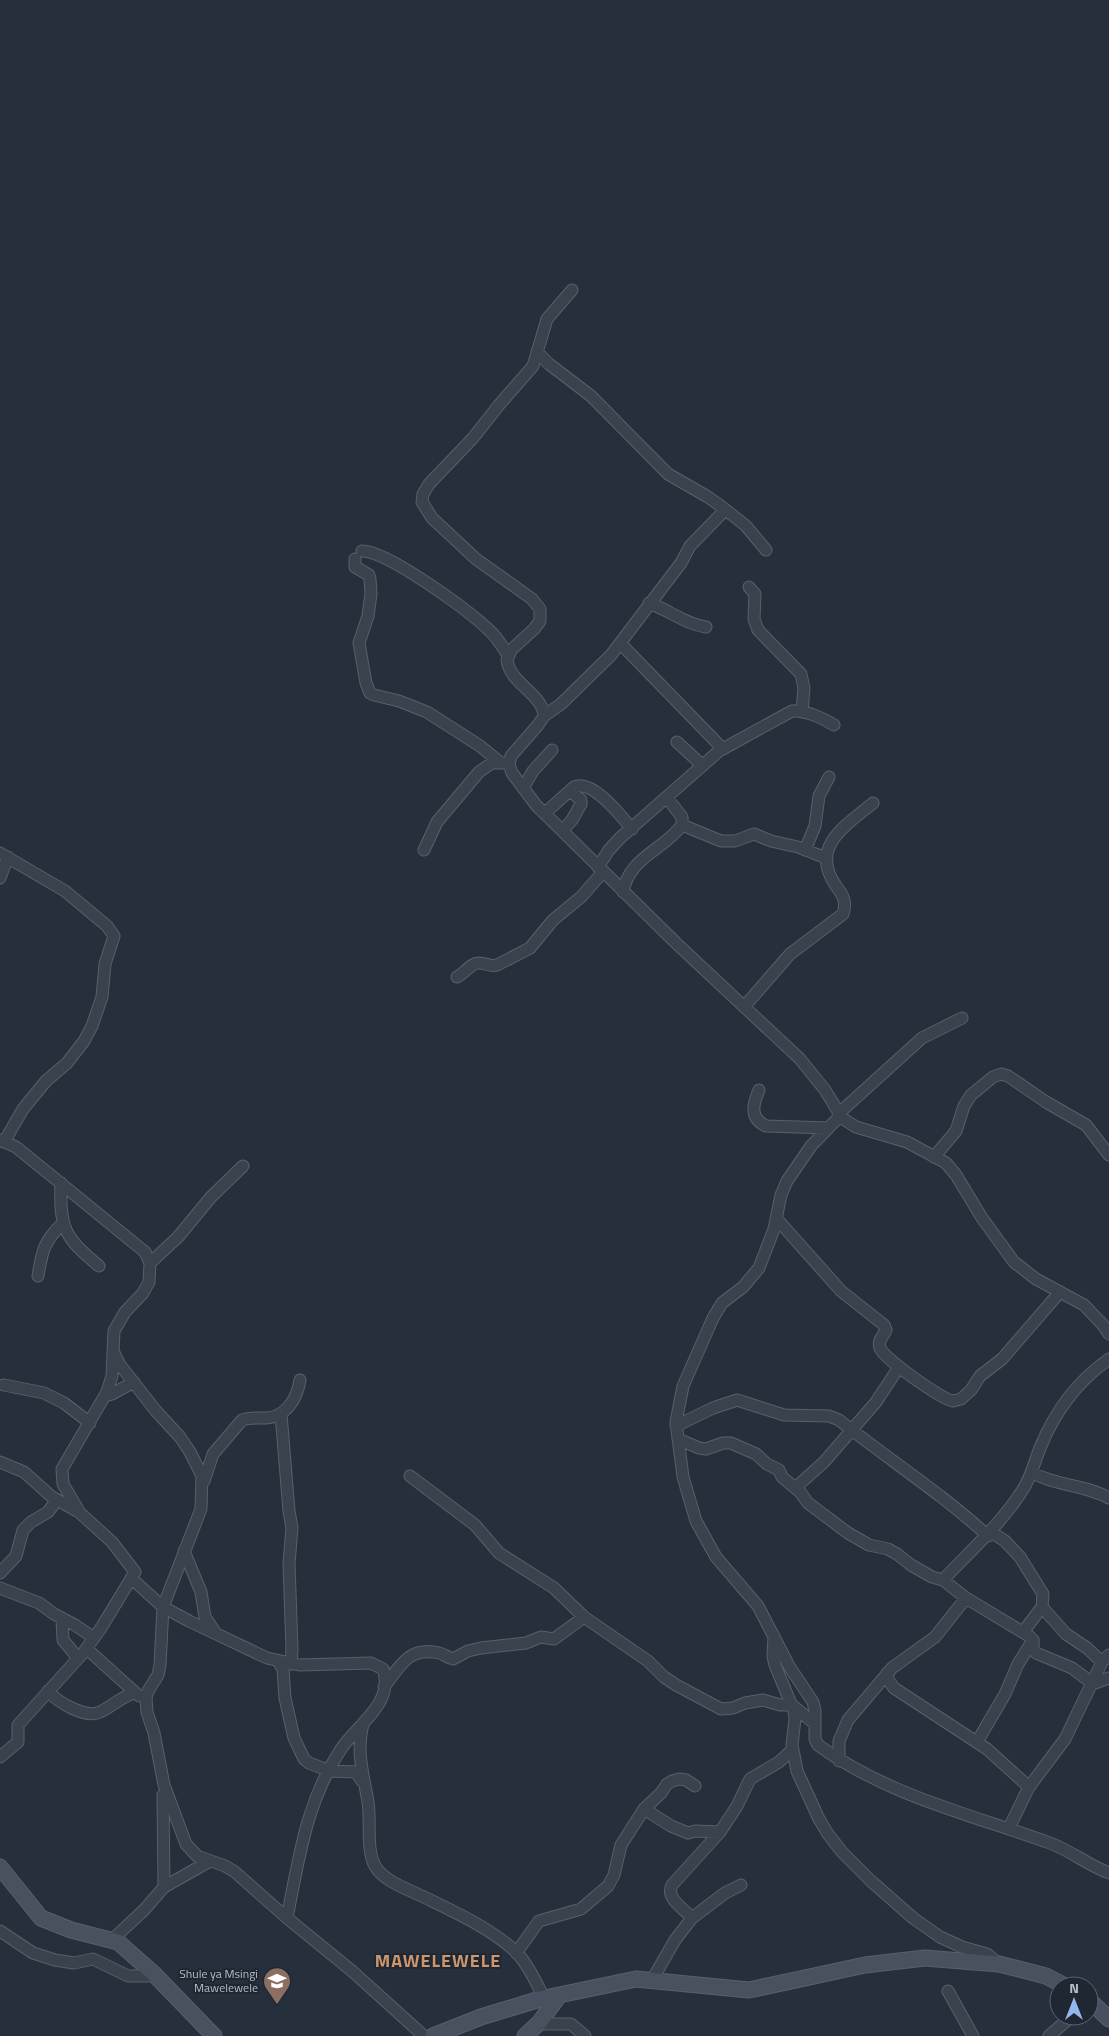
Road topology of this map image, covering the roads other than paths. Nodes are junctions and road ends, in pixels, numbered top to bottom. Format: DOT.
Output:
graph roads {
  1 [pos="572,290"];
  2 [pos="538,352"];
  3 [pos="725,510"];
  4 [pos="766,550"];
  5 [pos="749,587"];
  6 [pos="649,603"];
  7 [pos="706,627"];
  8 [pos="620,643"];
  9 [pos="508,655"];
  10 [pos="802,712"];
  11 [pos="544,716"];
  12 [pos="834,725"];
  13 [pos="677,742"];
  14 [pos="723,748"];
  15 [pos="552,750"];
  16 [pos="505,763"];
  17 [pos="702,765"];
  18 [pos="829,777"];
  19 [pos="523,788"];
  20 [pos="570,791"];
  21 [pos="666,798"];
  22 [pos="873,803"];
  23 [pos="545,813"];
  24 [pos="682,825"];
  25 [pos="632,829"];
  26 [pos="563,830"];
  27 [pos="424,850"];
  28 [pos="805,850"];
  29 [pos="4,855"];
  30 [pos="826,858"];
  31 [pos="600,870"];
  32 [pos="0,878"];
  33 [pos="624,892"];
  34 [pos="457,976"];
  35 [pos="744,1007"];
  36 [pos="962,1018"];
  37 [pos="759,1090"];
  38 [pos="839,1115"];
  39 [pos="828,1128"];
  40 [pos="2,1141"];
  41 [pos="1109,1155"];
  42 [pos="934,1157"];
  43 [pos="243,1166"];
  44 [pos="61,1183"];
  45 [pos="776,1218"];
  46 [pos="63,1223"];
  47 [pos="150,1263"];
  48 [pos="100,1266"];
  49 [pos="38,1276"];
  50 [pos="1060,1292"];
  51 [pos="1109,1334"];
  52 [pos="113,1351"];
  53 [pos="1109,1359"];
  54 [pos="899,1367"];
  55 [pos="300,1380"];
  56 [pos="134,1382"];
  57 [pos="4,1385"];
  58 [pos="105,1396"];
  59 [pos="281,1414"];
  60 [pos="90,1422"];
  61 [pos="676,1426"];
  62 [pos="851,1430"];
  63 [pos="678,1439"];
  64 [pos="0,1462"];
  65 [pos="1031,1472"];
  66 [pos="410,1476"];
  67 [pos="202,1485"];
  68 [pos="795,1488"];
  69 [pos="1109,1498"];
  70 [pos="57,1500"];
  71 [pos="80,1513"];
  72 [pos="989,1534"];
  73 [pos="184,1551"];
  74 [pos="0,1573"];
  75 [pos="132,1578"];
  76 [pos="943,1580"];
  77 [pos="0,1588"];
  78 [pos="966,1598"];
  79 [pos="163,1607"];
  80 [pos="1042,1607"];
  81 [pos="584,1617"];
  82 [pos="62,1619"];
  83 [pos="1023,1632"];
  84 [pos="216,1633"];
  85 [pos="774,1636"];
  86 [pos="94,1638"];
  87 [pos="1032,1640"];
  88 [pos="86,1648"];
  89 [pos="78,1658"];
  90 [pos="1106,1658"];
  91 [pos="278,1661"];
  92 [pos="291,1664"];
  93 [pos="888,1673"];
  94 [pos="1109,1678"];
  95 [pos="1092,1683"];
  96 [pos="384,1687"];
  97 [pos="48,1691"];
  98 [pos="134,1693"];
  99 [pos="792,1705"];
  100 [pos="146,1706"];
  101 [pos="363,1723"];
  102 [pos="815,1724"];
  103 [pos="977,1742"];
  104 [pos="792,1750"];
  105 [pos="0,1756"];
  106 [pos="839,1760"];
  107 [pos="330,1771"];
  108 [pos="363,1783"];
  109 [pos="164,1785"];
  110 [pos="695,1786"];
  111 [pos="1030,1788"];
  112 [pos="644,1809"];
  113 [pos="1009,1828"];
  114 [pos="720,1832"];
  115 [pos="210,1861"];
  116 [pos="0,1867"];
  117 [pos="1109,1873"];
  118 [pos="740,1885"];
  119 [pos="164,1887"];
  120 [pos="287,1918"];
  121 [pos="692,1918"];
  122 [pos="0,1931"];
  123 [pos="113,1939"];
  124 [pos="516,1953"];
  125 [pos="999,1964"];
  126 [pos="155,1976"];
  127 [pos="1049,1978"];
  128 [pos="652,1980"];
  129 [pos="948,1991"];
  130 [pos="552,1997"];
  131 [pos="1099,2010"];
  132 [pos="1109,2019"];
  133 [pos="538,2024"];
  134 [pos="1060,2026"];
  135 [pos="214,2036"];
  136 [pos="424,2036"];
  137 [pos="433,2036"];
  138 [pos="525,2036"];
  139 [pos="586,2036"];
  140 [pos="973,2036"];
  141 [pos="1049,2036"];
  1 -- 2 [label="street"];
  2 -- 3 [label="street"];
  2 -- 9 [label="street"];
  3 -- 4 [label="street"];
  3 -- 6 [label="street"];
  5 -- 10 [label="street"];
  6 -- 7 [label="street"];
  6 -- 8 [label="street"];
  8 -- 11 [label="street"];
  8 -- 14 [label="street"];
  9 -- 11 [label="street"];
  9 -- 16 [label="street"];
  10 -- 12 [label="street"];
  10 -- 14 [label="street"];
  11 -- 16 [label="street"];
  13 -- 17 [label="street"];
  14 -- 17 [label="street"];
  15 -- 19 [label="street"];
  16 -- 19 [label="street"];
  16 -- 27 [label="street"];
  17 -- 21 [label="street"];
  18 -- 28 [label="street"];
  19 -- 23 [label="street"];
  20 -- 23 [label="street"];
  20 -- 25 [label="street"];
  20 -- 26 [label="street"];
  21 -- 24 [label="street"];
  21 -- 25 [label="street"];
  22 -- 30 [label="street"];
  23 -- 26 [label="street"];
  24 -- 28 [label="street"];
  24 -- 33 [label="street"];
  25 -- 31 [label="street"];
  26 -- 31 [label="street"];
  28 -- 30 [label="street"];
  29 -- 32 [label="street"];
  29 -- 40 [label="street"];
  30 -- 35 [label="street"];
  31 -- 33 [label="street"];
  31 -- 34 [label="street"];
  33 -- 35 [label="street"];
  35 -- 38 [label="street"];
  36 -- 38 [label="street"];
  37 -- 39 [label="street"];
  38 -- 39 [label="street"];
  38 -- 42 [label="street"];
  39 -- 45 [label="street"];
  40 -- 44 [label="street"];
  41 -- 42 [label="street"];
  42 -- 50 [label="street"];
  43 -- 47 [label="street"];
  44 -- 46 [label="street"];
  44 -- 47 [label="street"];
  45 -- 54 [label="street"];
  45 -- 61 [label="street"];
  46 -- 48 [label="street"];
  46 -- 49 [label="street"];
  47 -- 52 [label="street"];
  50 -- 51 [label="street"];
  50 -- 54 [label="street"];
  52 -- 56 [label="street"];
  52 -- 58 [label="street"];
  53 -- 65 [label="street"];
  54 -- 62 [label="street"];
  55 -- 59 [label="street"];
  56 -- 58 [label="street"];
  56 -- 67 [label="street"];
  57 -- 60 [label="street"];
  58 -- 60 [label="street"];
  59 -- 67 [label="street"];
  59 -- 92 [label="street"];
  60 -- 71 [label="street"];
  61 -- 62 [label="street"];
  61 -- 63 [label="street"];
  62 -- 68 [label="street"];
  62 -- 72 [label="street"];
  63 -- 68 [label="street"];
  63 -- 85 [label="street"];
  64 -- 70 [label="street"];
  65 -- 69 [label="street"];
  65 -- 72 [label="street"];
  66 -- 81 [label="street"];
  67 -- 73 [label="street"];
  68 -- 76 [label="street"];
  70 -- 71 [label="street"];
  70 -- 74 [label="street"];
  71 -- 75 [label="street"];
  72 -- 76 [label="street"];
  72 -- 80 [label="street"];
  73 -- 79 [label="street"];
  73 -- 84 [label="street"];
  75 -- 79 [label="street"];
  75 -- 86 [label="street"];
  76 -- 78 [label="street"];
  77 -- 82 [label="street"];
  78 -- 83 [label="street"];
  78 -- 93 [label="street"];
  79 -- 84 [label="street"];
  79 -- 100 [label="street"];
  80 -- 83 [label="street"];
  80 -- 90 [label="street"];
  81 -- 96 [label="street"];
  81 -- 99 [label="street"];
  82 -- 86 [label="street"];
  82 -- 89 [label="street"];
  83 -- 87 [label="street"];
  84 -- 91 [label="street"];
  85 -- 99 [label="street"];
  85 -- 102 [label="street"];
  86 -- 88 [label="street"];
  87 -- 95 [label="street"];
  87 -- 103 [label="street"];
  88 -- 89 [label="street"];
  88 -- 98 [label="street"];
  89 -- 97 [label="street"];
  90 -- 95 [label="street"];
  91 -- 92 [label="street"];
  91 -- 107 [label="street"];
  92 -- 96 [label="street"];
  93 -- 103 [label="street"];
  93 -- 106 [label="street"];
  94 -- 95 [label="street"];
  95 -- 111 [label="street"];
  96 -- 101 [label="street"];
  97 -- 98 [label="street"];
  97 -- 105 [label="street"];
  98 -- 100 [label="street"];
  99 -- 102 [label="street"];
  99 -- 104 [label="street"];
  100 -- 109 [label="street"];
  101 -- 107 [label="street"];
  101 -- 108 [label="street"];
  102 -- 106 [label="street"];
  103 -- 111 [label="street"];
  104 -- 114 [label="street"];
  104 -- 125 [label="street"];
  106 -- 113 [label="street"];
  107 -- 108 [label="street"];
  107 -- 120 [label="street"];
  108 -- 124 [label="street"];
  109 -- 115 [label="street"];
  109 -- 119 [label="street"];
  110 -- 112 [label="street"];
  111 -- 113 [label="street"];
  112 -- 114 [label="street"];
  112 -- 124 [label="street"];
  113 -- 117 [label="street"];
  114 -- 121 [label="street"];
  115 -- 119 [label="street"];
  115 -- 120 [label="street"];
  116 -- 123 [label="street"];
  118 -- 121 [label="street"];
  119 -- 123 [label="street"];
  120 -- 136 [label="street"];
  121 -- 128 [label="street"];
  122 -- 126 [label="street"];
  123 -- 126 [label="street"];
  124 -- 130 [label="street"];
  125 -- 127 [label="street"];
  125 -- 128 [label="street"];
  126 -- 135 [label="street"];
  128 -- 130 [label="street"];
  129 -- 140 [label="street"];
  130 -- 133 [label="street"];
  130 -- 137 [label="street"];
  131 -- 132 [label="street"];
  133 -- 138 [label="street"];
  133 -- 139 [label="street"];
  134 -- 141 [label="street"];
}
